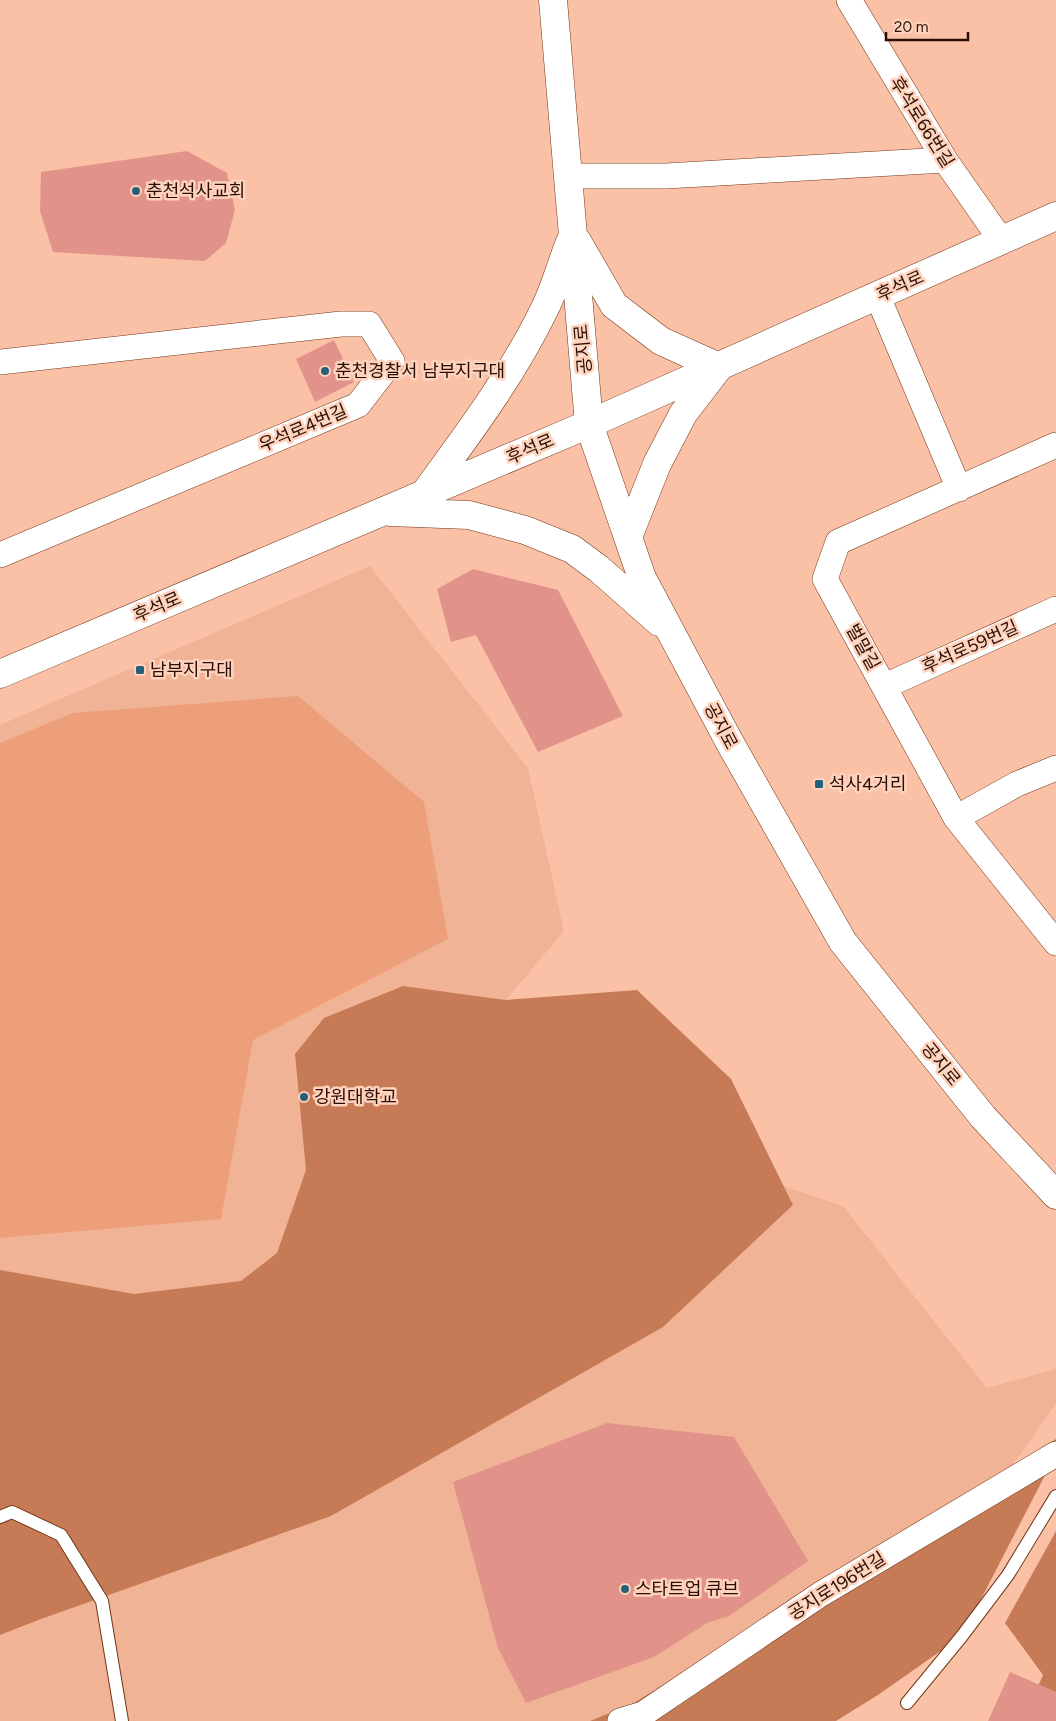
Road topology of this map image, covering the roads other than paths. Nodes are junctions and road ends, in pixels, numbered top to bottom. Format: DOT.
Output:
graph roads {
  1 [pos="553,0"];
  2 [pos="849,0"];
  3 [pos="945,160"];
  4 [pos="568,176"];
  5 [pos="1056,216"];
  6 [pos="573,233"];
  7 [pos="1002,240"];
  8 [pos="878,297"];
  9 [pos="0,362"];
  10 [pos="719,366"];
  11 [pos="589,424"];
  12 [pos="1056,445"];
  13 [pos="959,489"];
  14 [pos="424,494"];
  15 [pos="383,511"];
  16 [pos="628,537"];
  17 [pos="2,547"];
  18 [pos="1056,609"];
  19 [pos="672,634"];
  20 [pos="0,674"];
  21 [pos="885,686"];
  22 [pos="1056,768"];
  23 [pos="956,818"];
  24 [pos="1056,943"];
  25 [pos="1056,1195"];
  26 [pos="1056,1454"];
  27 [pos="1056,1496"];
  28 [pos="0,1517"];
  29 [pos="907,1703"];
  30 [pos="122,1721"];
  31 [pos="620,1721"];
  1 -- 4 [label="street, 공지로"];
  2 -- 3 [label="street, 후석로66번길"];
  3 -- 4 [label="street"];
  3 -- 7 [label="street, 후석로66번길"];
  4 -- 6 [label="street, 공지로"];
  5 -- 7 [label="street, 후석로"];
  6 -- 10 [label="street"];
  6 -- 11 [label="street, 공지로"];
  6 -- 14 [label="street"];
  7 -- 8 [label="street, 후석로"];
  8 -- 10 [label="street, 후석로"];
  8 -- 13 [label="street"];
  9 -- 17 [label="street, 우석로4번길"];
  10 -- 11 [label="street, 후석로"];
  10 -- 16 [label="street"];
  11 -- 14 [label="street, 후석로"];
  11 -- 16 [label="street, 공지로"];
  12 -- 13 [label="street, 벌말길"];
  13 -- 21 [label="street, 벌말길"];
  14 -- 15 [label="street, 후석로"];
  15 -- 19 [label="street"];
  15 -- 20 [label="street, 후석로"];
  16 -- 19 [label="street, 공지로"];
  18 -- 21 [label="street, 후석로59번길"];
  19 -- 25 [label="street, 공지로"];
  21 -- 23 [label="street, 벌말길"];
  22 -- 23 [label="street"];
  23 -- 24 [label="street, 벌말길"];
  26 -- 31 [label="street, 공지로196번길"];
  27 -- 29 [label="lane"];
  28 -- 30 [label="lane"];
}
